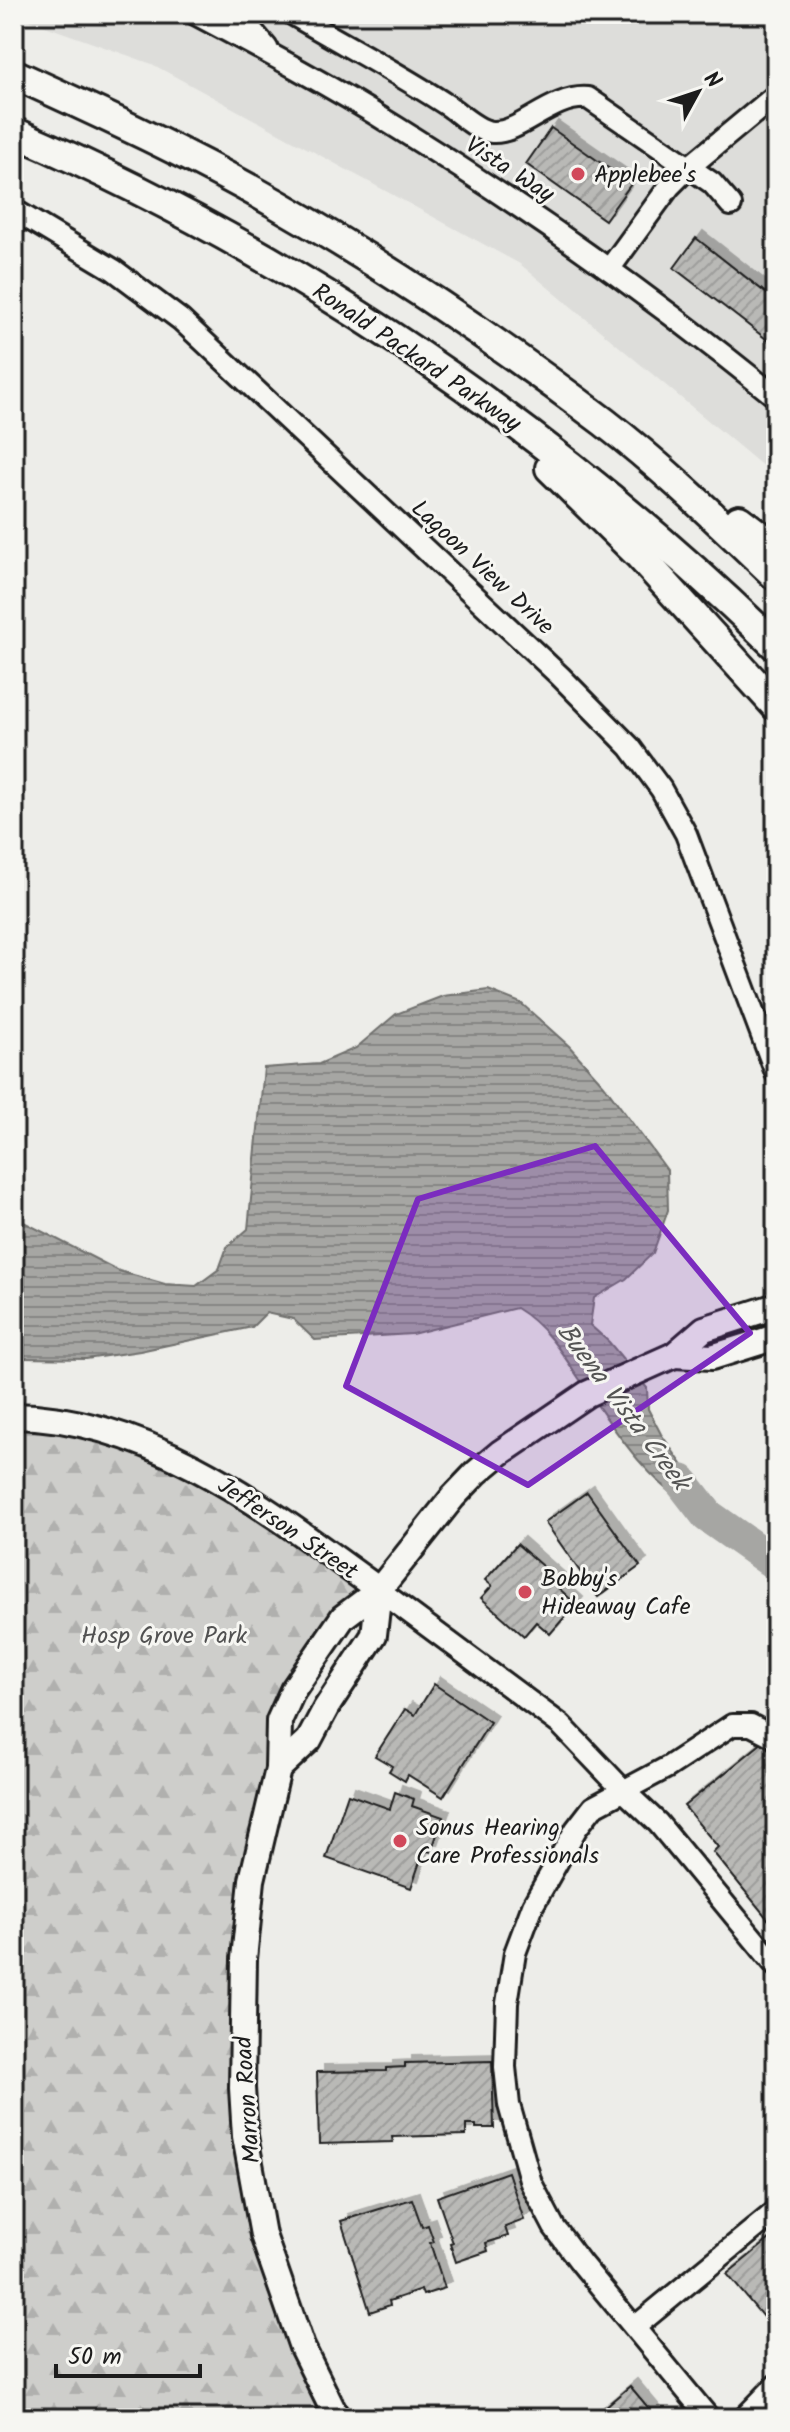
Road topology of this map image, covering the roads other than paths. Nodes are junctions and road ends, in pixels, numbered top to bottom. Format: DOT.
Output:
graph roads {
  1 [pos="195,14"];
  2 [pos="238,14"];
  3 [pos="292,14"];
  4 [pos="275,57"];
  5 [pos="14,74"];
  6 [pos="776,95"];
  7 [pos="14,132"];
  8 [pos="689,167"];
  9 [pos="731,205"];
  10 [pos="14,210"];
  11 [pos="610,268"];
  12 [pos="463,383"];
  13 [pos="776,397"];
  14 [pos="605,423"];
  15 [pos="776,548"];
  16 [pos="776,576"];
  17 [pos="776,646"];
  18 [pos="776,706"];
  19 [pos="776,1073"];
  20 [pos="776,1306"];
  21 [pos="776,1337"];
  22 [pos="674,1355"];
  23 [pos="14,1416"];
  24 [pos="379,1590"];
  25 [pos="776,1738"];
  26 [pos="278,1769"];
  27 [pos="624,1791"];
  28 [pos="776,1966"];
  29 [pos="776,2211"];
  30 [pos="635,2327"];
  31 [pos="776,2385"];
  32 [pos="337,2418"];
  33 [pos="709,2418"];
  34 [pos="744,2418"];
  1 -- 4 [label="street, Vista Way"];
  2 -- 4 [label="street"];
  3 -- 8 [label="street"];
  4 -- 11 [label="street, Vista Way"];
  5 -- 14 [label="highway"];
  6 -- 8 [label="street"];
  7 -- 12 [label="highway, Ronald Packard Parkway"];
  8 -- 9 [label="street"];
  8 -- 11 [label="street"];
  10 -- 19 [label="street, Lagoon View Drive"];
  11 -- 13 [label="street, Vista Way"];
  12 -- 17 [label="highway, Ronald Packard Parkway"];
  12 -- 18 [label="highway"];
  14 -- 15 [label="highway"];
  14 -- 16 [label="highway"];
  20 -- 22 [label="main road, Jefferson Street"];
  21 -- 22 [label="main road, Jefferson Street"];
  22 -- 24 [label="main road, Jefferson Street"];
  23 -- 24 [label="main road, Jefferson Street"];
  24 -- 26 [label="main road"];
  24 -- 26 [label="main road, Marron Road"];
  24 -- 27 [label="street"];
  25 -- 27 [label="street"];
  26 -- 32 [label="main road, Marron Road"];
  27 -- 28 [label="street"];
  27 -- 30 [label="street"];
  29 -- 30 [label="street"];
  30 -- 33 [label="street"];
  31 -- 34 [label="street"];
}
